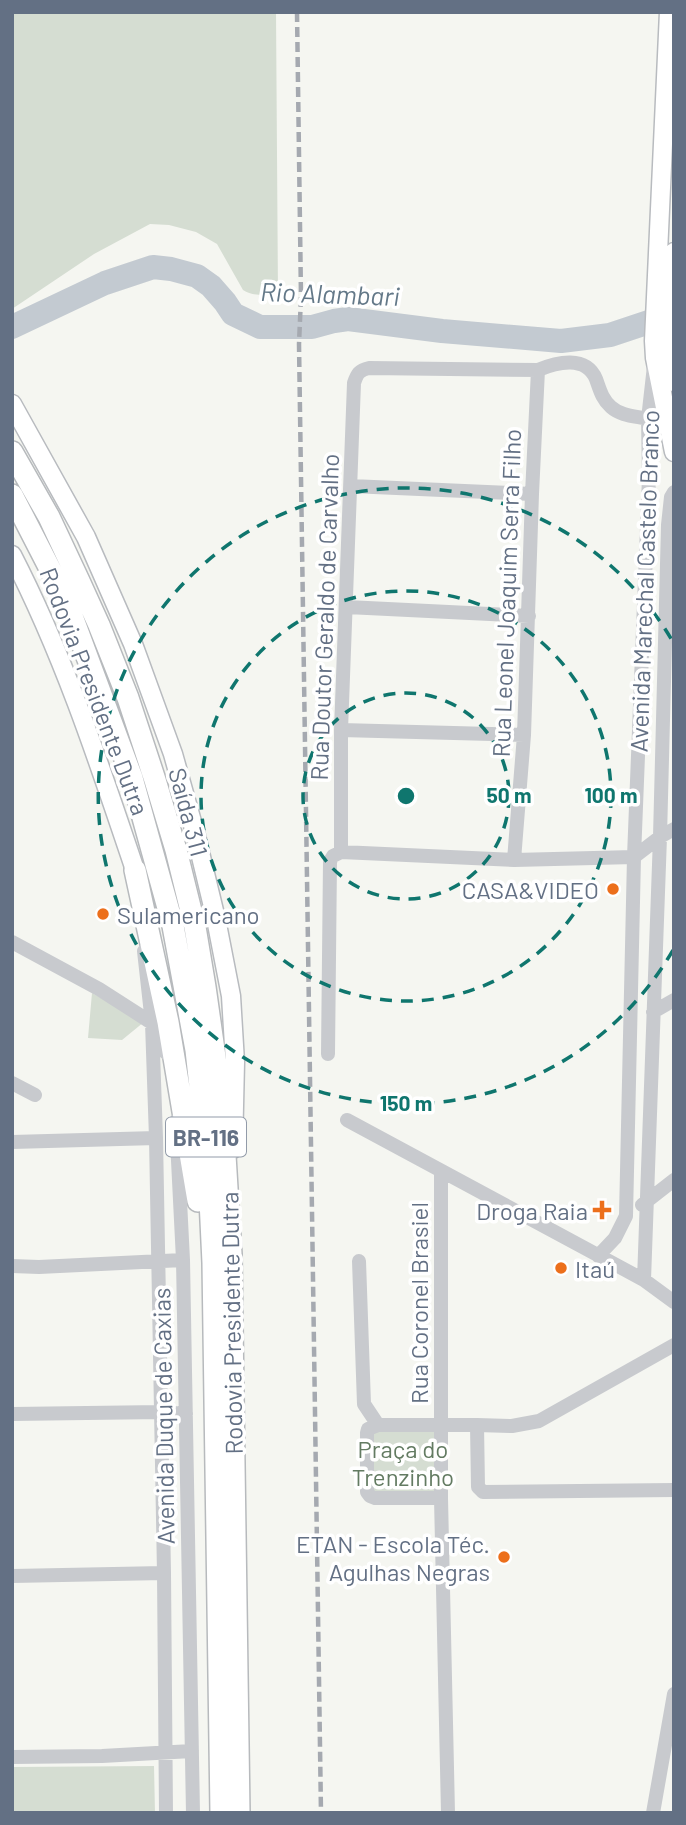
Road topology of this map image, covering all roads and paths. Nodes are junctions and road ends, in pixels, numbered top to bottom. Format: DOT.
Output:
graph roads {
  1 [pos="669,12"];
  2 [pos="674,252"];
  3 [pos="664,284"];
  4 [pos="659,348"];
  5 [pos="538,370"];
  6 [pos="674,382"];
  7 [pos="12,404"];
  8 [pos="648,419"];
  9 [pos="12,452"];
  10 [pos="674,452"];
  11 [pos="351,486"];
  12 [pos="674,492"];
  13 [pos="12,495"];
  14 [pos="532,495"];
  15 [pos="12,555"];
  16 [pos="347,607"];
  17 [pos="529,616"];
  18 [pos="669,665"];
  19 [pos="642,668"];
  20 [pos="341,730"];
  21 [pos="524,735"];
  22 [pos="674,829"];
  23 [pos="660,837"];
  24 [pos="335,857"];
  25 [pos="634,857"];
  26 [pos="514,860"];
  27 [pos="135,870"];
  28 [pos="12,942"];
  29 [pos="674,1000"];
  30 [pos="653,1012"];
  31 [pos="152,1023"];
  32 [pos="328,1054"];
  33 [pos="12,1083"];
  34 [pos="35,1095"];
  35 [pos="347,1120"];
  36 [pos="156,1138"];
  37 [pos="12,1142"];
  38 [pos="442,1171"];
  39 [pos="674,1180"];
  40 [pos="646,1202"];
  41 [pos="626,1216"];
  42 [pos="598,1256"];
  43 [pos="222,1258"];
  44 [pos="159,1261"];
  45 [pos="183,1261"];
  46 [pos="359,1261"];
  47 [pos="12,1266"];
  48 [pos="644,1280"];
  49 [pos="674,1302"];
  50 [pos="674,1345"];
  51 [pos="161,1412"];
  52 [pos="186,1413"];
  53 [pos="12,1414"];
  54 [pos="441,1424"];
  55 [pos="477,1424"];
  56 [pos="378,1425"];
  57 [pos="674,1490"];
  58 [pos="441,1498"];
  59 [pos="164,1573"];
  60 [pos="12,1576"];
  61 [pos="674,1694"];
  62 [pos="192,1751"];
  63 [pos="166,1752"];
  64 [pos="12,1757"];
  65 [pos="166,1813"];
  66 [pos="193,1813"];
  67 [pos="221,1813"];
  68 [pos="239,1813"];
  69 [pos="448,1813"];
  70 [pos="653,1813"];
  1 -- 3 [label="main road"];
  2 -- 3 [label="main road"];
  3 -- 4 [label="main road, Avenida Marechal Castelo Branco"];
  4 -- 6 [label="main road, Avenida Marechal Castelo Branco"];
  4 -- 8 [label="street, Avenida Marechal Castelo Branco"];
  4 -- 10 [label="main road"];
  5 -- 8 [label="street"];
  5 -- 11 [label="street, Rua Doutor Geraldo de Carvalho"];
  5 -- 14 [label="street, Rua Leonel Joaquim Serra Filho"];
  7 -- 43 [label="main road, Saída 311"];
  8 -- 19 [label="street, Avenida Marechal Castelo Branco"];
  9 -- 43 [label="highway, Rodovia Presidente Dutra / BR-116"];
  11 -- 14 [label="street"];
  11 -- 16 [label="street, Rua Doutor Geraldo de Carvalho"];
  12 -- 18 [label="street, Avenida Marechal Castelo Branco"];
  13 -- 43 [label="highway, Rodovia Presidente Dutra / BR-116"];
  14 -- 17 [label="street, Rua Leonel Joaquim Serra Filho"];
  15 -- 27 [label="main road"];
  16 -- 17 [label="street"];
  16 -- 20 [label="street, Rua Doutor Geraldo de Carvalho"];
  17 -- 21 [label="street, Rua Leonel Joaquim Serra Filho"];
  18 -- 19 [label="street"];
  18 -- 23 [label="street, Avenida Marechal Castelo Branco"];
  19 -- 25 [label="street, Avenida Marechal Castelo Branco"];
  20 -- 21 [label="street"];
  20 -- 24 [label="street, Rua Doutor Geraldo de Carvalho"];
  21 -- 26 [label="street, Rua Leonel Joaquim Serra Filho"];
  22 -- 23 [label="street"];
  23 -- 25 [label="street"];
  23 -- 30 [label="street, Avenida Marechal Castelo Branco"];
  24 -- 26 [label="street"];
  24 -- 32 [label="street, Rua Doutor Geraldo de Carvalho"];
  25 -- 26 [label="street"];
  25 -- 41 [label="street, Avenida Marechal Castelo Branco"];
  27 -- 31 [label="street, Avenida Duque de Caxias"];
  27 -- 43 [label="highway"];
  28 -- 31 [label="street"];
  29 -- 30 [label="street"];
  30 -- 40 [label="street, Avenida Marechal Castelo Branco"];
  31 -- 36 [label="street, Avenida Duque de Caxias"];
  31 -- 45 [label="street, Avenida Duque de Caxias"];
  33 -- 34 [label="street"];
  35 -- 38 [label="street"];
  36 -- 37 [label="street"];
  36 -- 44 [label="street, Avenida Duque de Caxias"];
  38 -- 42 [label="street"];
  38 -- 54 [label="street, Rua Coronel Brasiel"];
  39 -- 40 [label="street"];
  40 -- 41 [label="street"];
  40 -- 48 [label="street, Avenida Marechal Castelo Branco"];
  41 -- 42 [label="street"];
  42 -- 48 [label="street"];
  43 -- 67 [label="highway, Rodovia Presidente Dutra / BR-116"];
  43 -- 68 [label="highway, Rodovia Presidente Dutra / BR-116"];
  44 -- 45 [label="street"];
  44 -- 47 [label="street"];
  44 -- 51 [label="street, Avenida Duque de Caxias"];
  45 -- 52 [label="street, Avenida Duque de Caxias"];
  46 -- 56 [label="street"];
  48 -- 49 [label="street"];
  50 -- 55 [label="street"];
  51 -- 52 [label="street"];
  51 -- 53 [label="street"];
  51 -- 59 [label="street, Avenida Duque de Caxias"];
  52 -- 62 [label="street, Avenida Duque de Caxias"];
  54 -- 55 [label="street"];
  54 -- 56 [label="street"];
  54 -- 58 [label="street, Rua Coronel Brasiel"];
  55 -- 57 [label="street"];
  56 -- 58 [label="street"];
  58 -- 69 [label="street, Rua Coronel Brasiel"];
  59 -- 60 [label="street"];
  59 -- 63 [label="street, Avenida Duque de Caxias"];
  61 -- 70 [label="street"];
  62 -- 63 [label="street"];
  62 -- 66 [label="street, Avenida Duque de Caxias"];
  63 -- 64 [label="street"];
  63 -- 65 [label="street, Avenida Duque de Caxias"];
}
